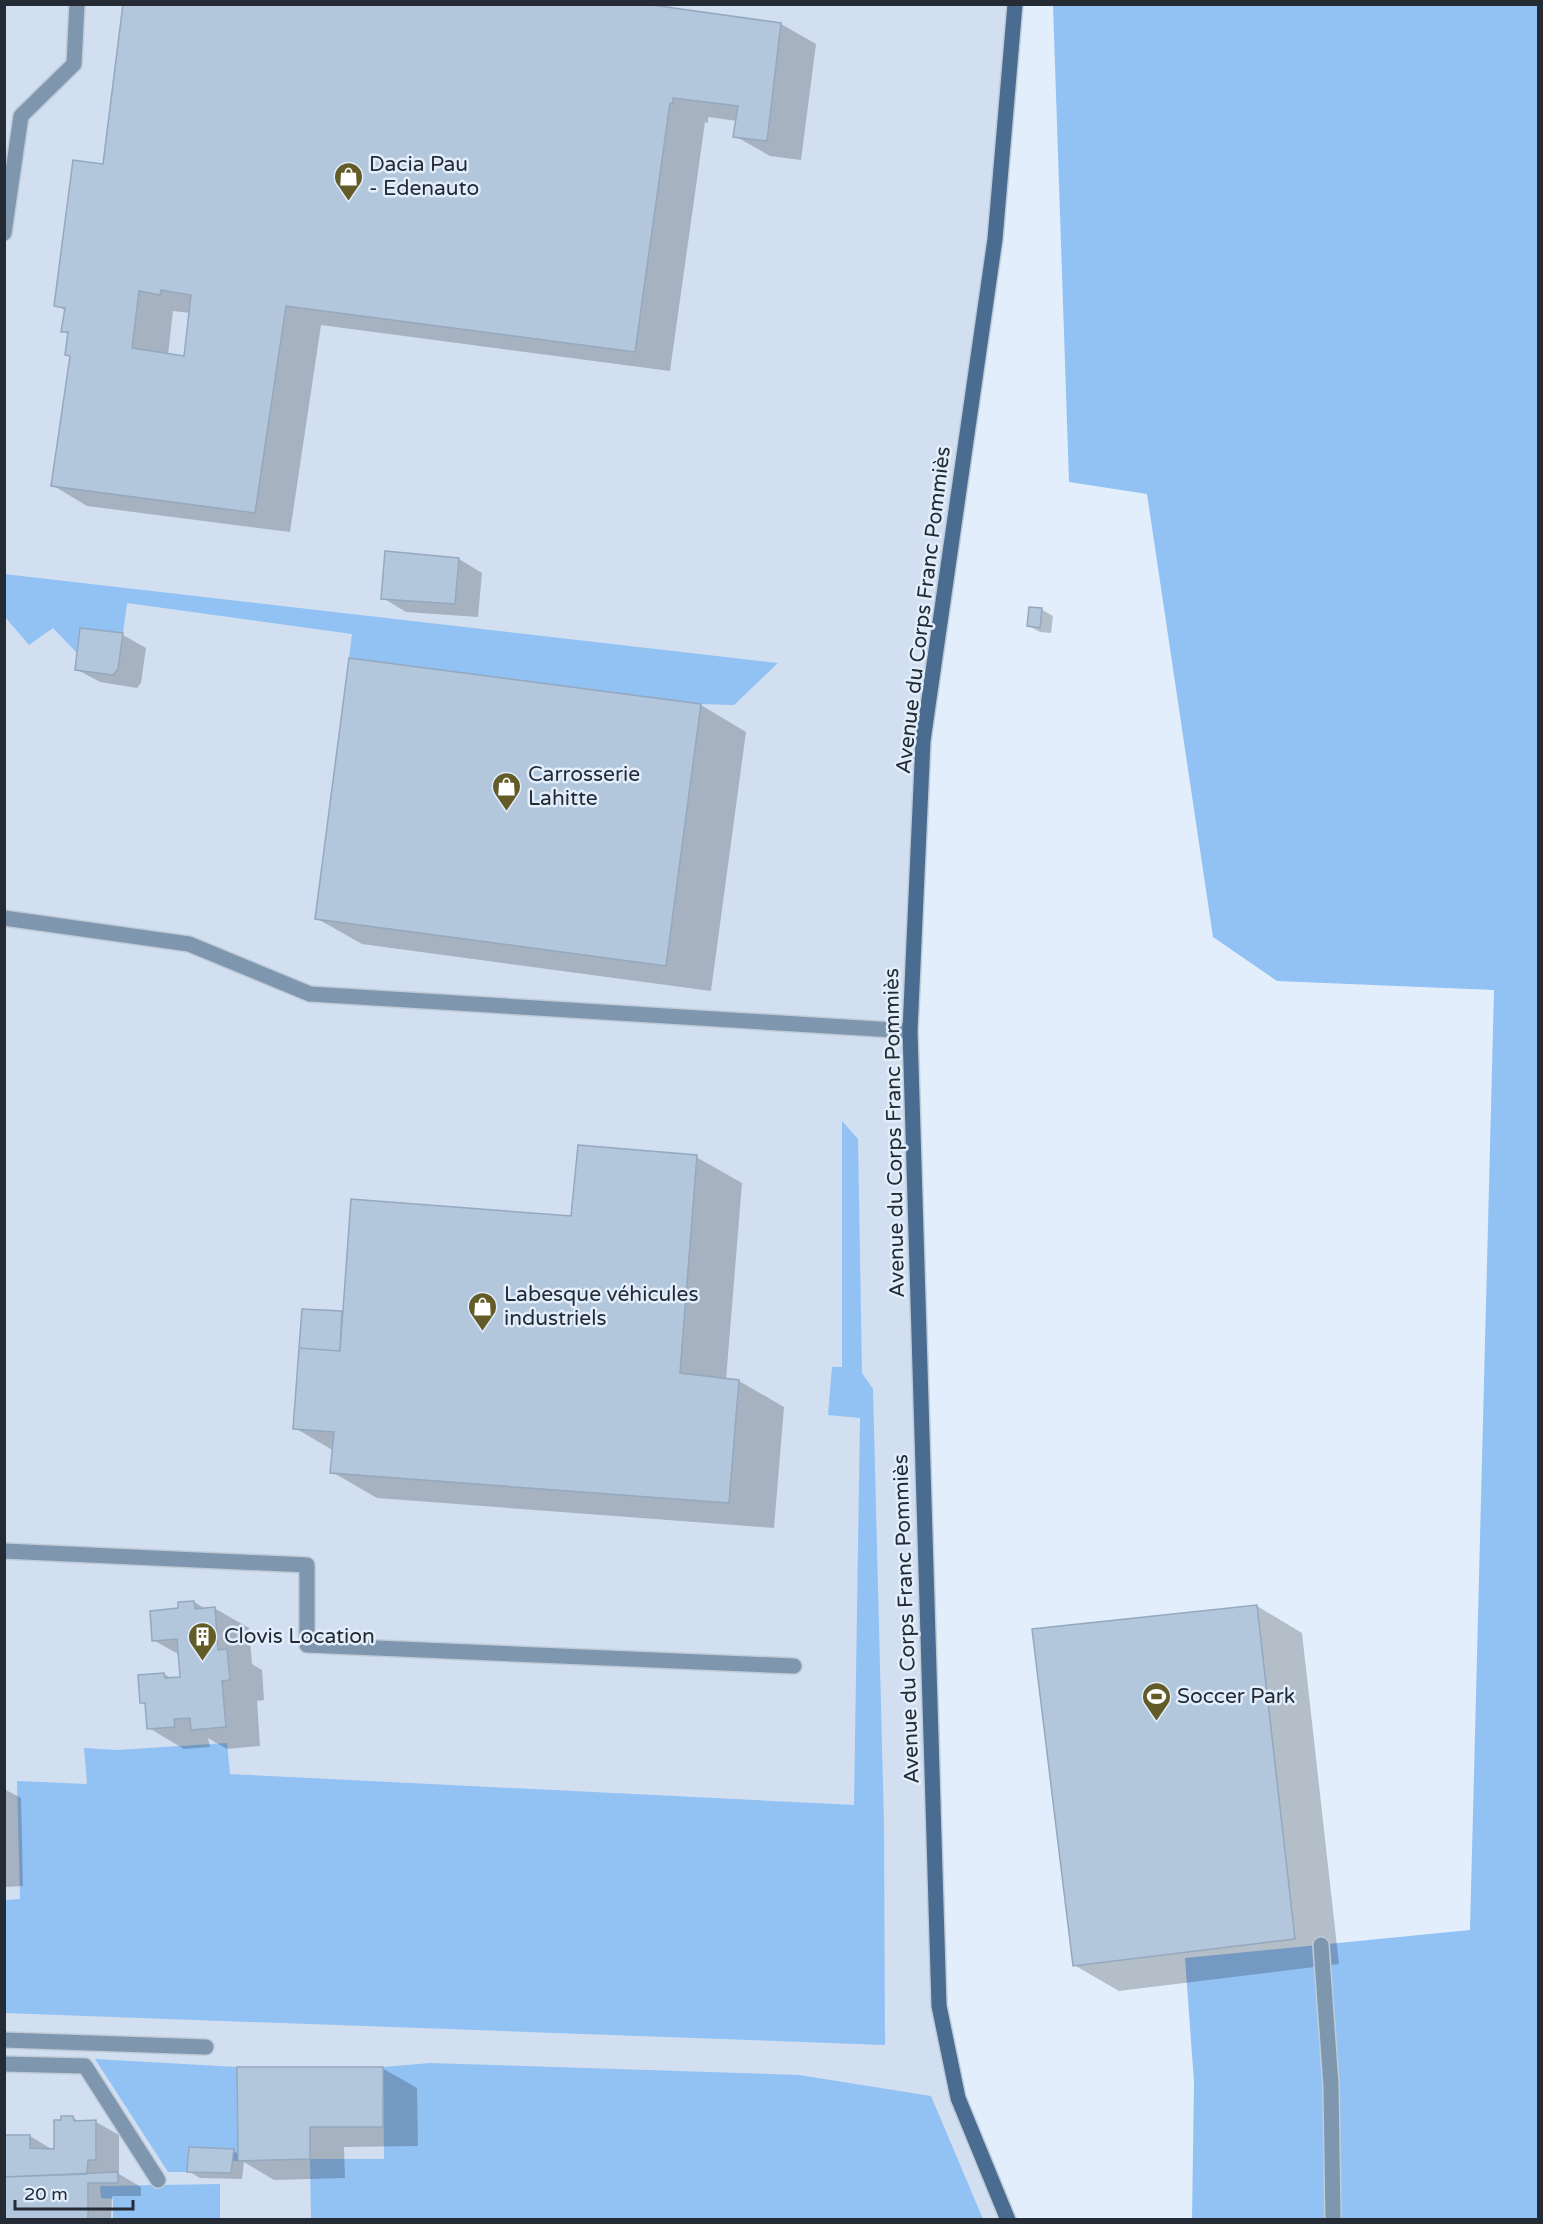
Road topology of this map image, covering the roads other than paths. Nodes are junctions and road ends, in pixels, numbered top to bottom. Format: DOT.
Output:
graph roads {
  1 [pos="77,4"];
  2 [pos="1015,4"];
  3 [pos="4,233"];
  4 [pos="4,918"];
  5 [pos="909,1031"];
  6 [pos="4,1551"];
  7 [pos="794,1666"];
  8 [pos="1321,1945"];
  9 [pos="4,2040"];
  10 [pos="206,2047"];
  11 [pos="4,2064"];
  12 [pos="158,2180"];
  13 [pos="1008,2220"];
  14 [pos="1333,2220"];
  1 -- 3 [label="lane"];
  2 -- 5 [label="street, Avenue du Corps Franc Pommiès"];
  4 -- 5 [label="lane"];
  5 -- 13 [label="street, Avenue du Corps Franc Pommiès"];
  6 -- 7 [label="lane"];
  8 -- 14 [label="lane"];
  9 -- 10 [label="lane"];
  11 -- 12 [label="lane"];
}
